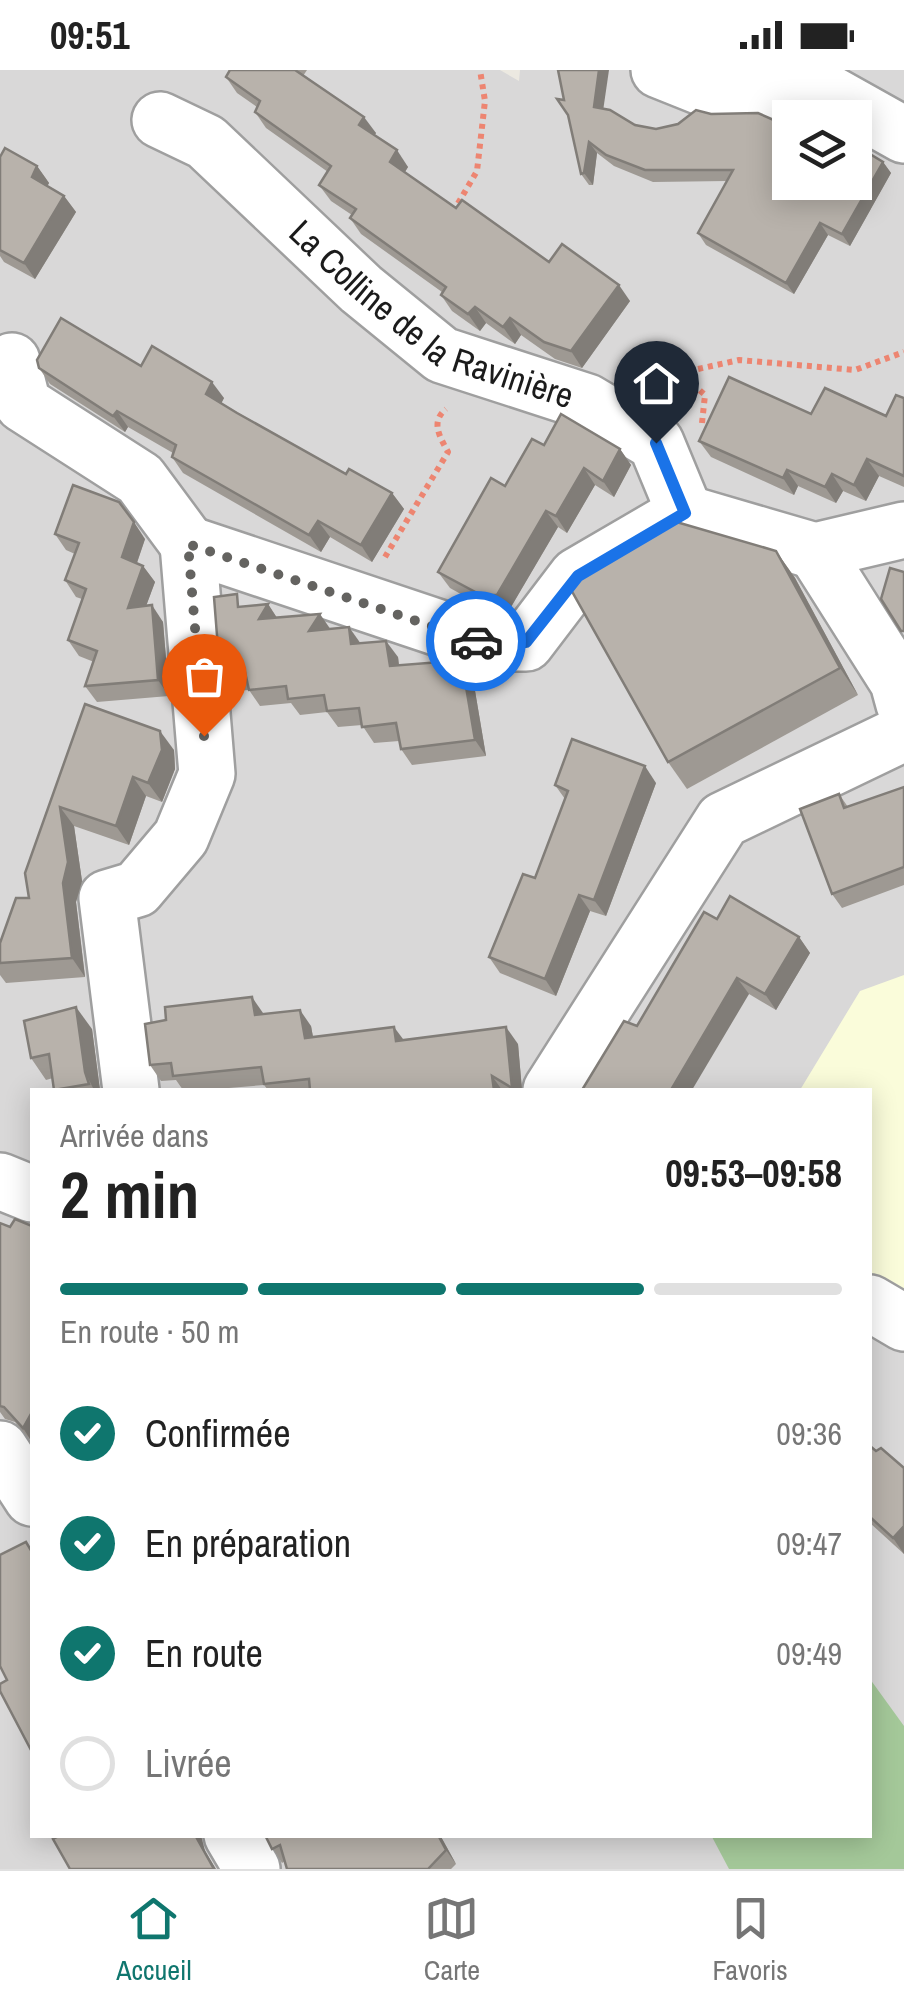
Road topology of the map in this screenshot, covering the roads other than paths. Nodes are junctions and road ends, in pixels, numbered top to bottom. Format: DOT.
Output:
graph roads {
  1 [pos="659,70"];
  2 [pos="160,120"];
  3 [pos="904,135"];
  4 [pos="12,360"];
  5 [pos="677,494"];
  6 [pos="895,531"];
  7 [pos="188,544"];
  8 [pos="815,551"];
  9 [pos="904,704"];
  10 [pos="904,733"];
  11 [pos="132,1088"];
  12 [pos="552,1088"];
  13 [pos="0,1181"];
  14 [pos="30,1193"];
  15 [pos="872,1304"];
  16 [pos="904,1323"];
  17 [pos="0,1449"];
  18 [pos="30,1495"];
  19 [pos="234,1838"];
  20 [pos="252,1869"];
  1 -- 3 [label="street"];
  2 -- 5 [label="street, La Colline de la Ravinière"];
  4 -- 7 [label="street"];
  5 -- 7 [label="street"];
  5 -- 8 [label="street"];
  6 -- 8 [label="street"];
  7 -- 11 [label="street"];
  8 -- 9 [label="street"];
  10 -- 12 [label="street"];
  13 -- 14 [label="street"];
  15 -- 16 [label="street"];
  17 -- 18 [label="street"];
  19 -- 20 [label="street"];
}
